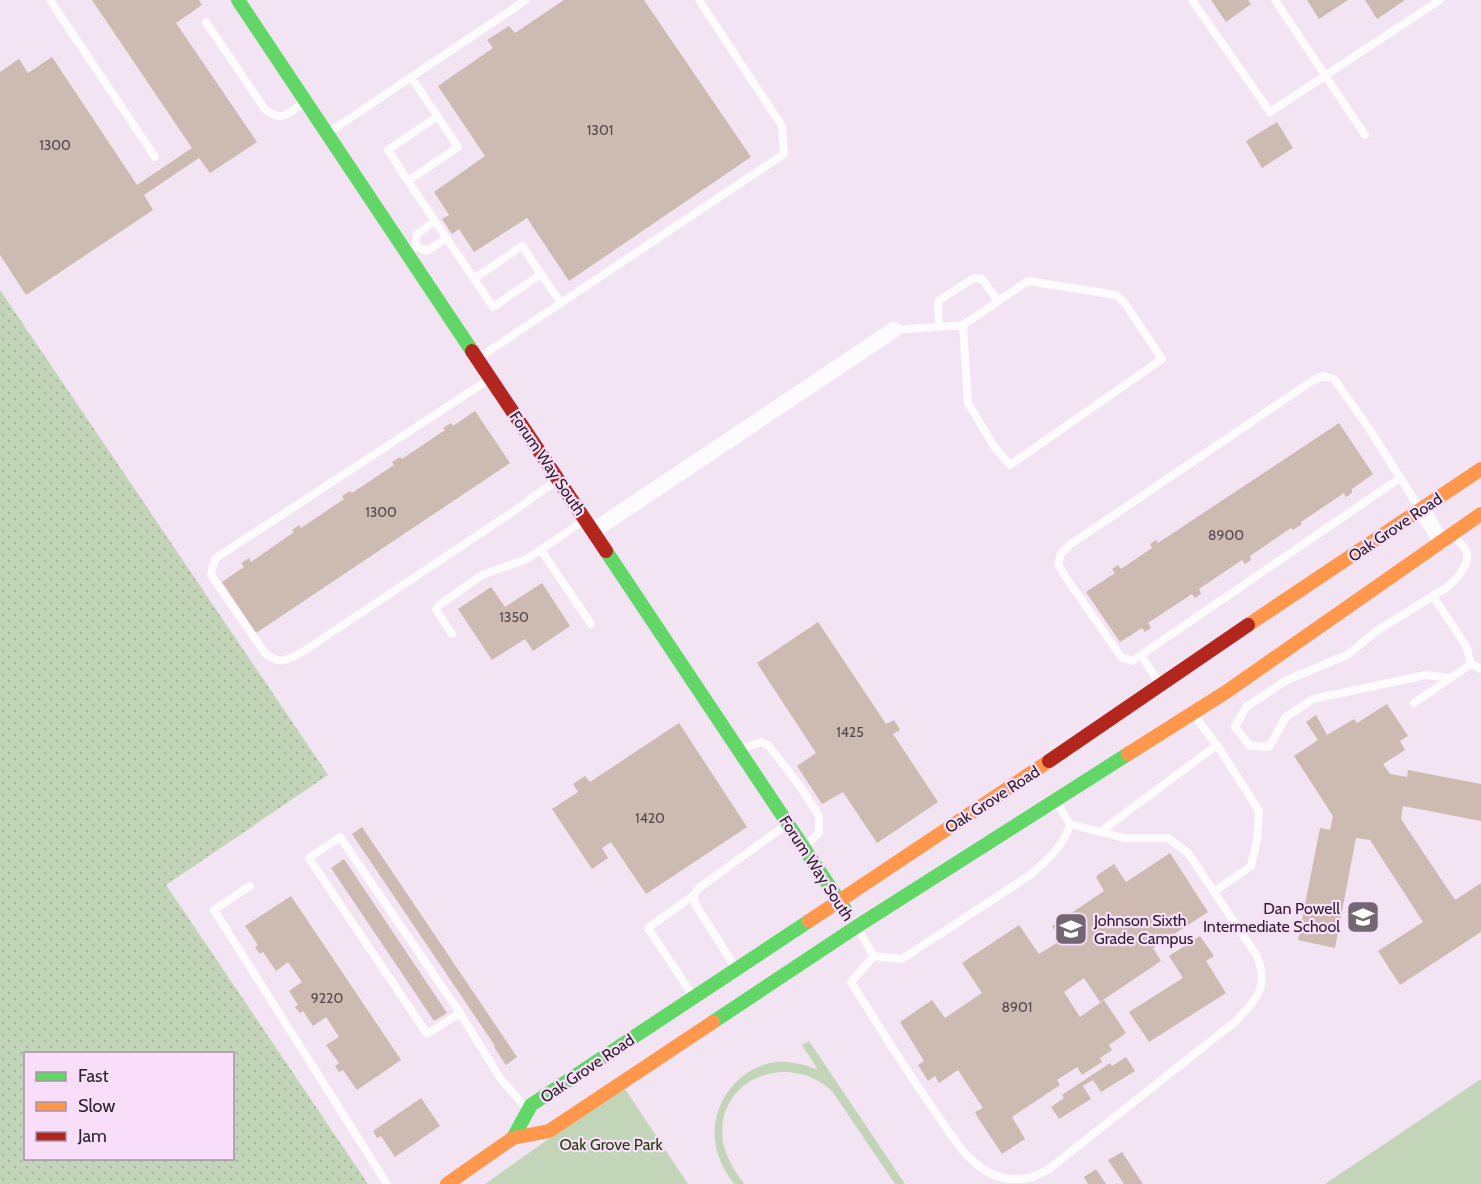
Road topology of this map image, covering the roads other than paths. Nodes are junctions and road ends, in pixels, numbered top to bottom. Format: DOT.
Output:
graph roads {
  1 [pos="50,0"];
  2 [pos="238,0"];
  3 [pos="526,0"];
  4 [pos="699,0"];
  5 [pos="1192,0"];
  6 [pos="1275,0"];
  7 [pos="1440,0"];
  8 [pos="206,22"];
  9 [pos="1326,76"];
  10 [pos="411,78"];
  11 [pos="306,101"];
  12 [pos="438,116"];
  13 [pos="328,133"];
  14 [pos="1365,135"];
  15 [pos="155,157"];
  16 [pos="408,181"];
  17 [pos="435,221"];
  18 [pos="447,238"];
  19 [pos="411,249"];
  20 [pos="541,274"];
  21 [pos="474,279"];
  22 [pos="998,301"];
  23 [pos="561,303"];
  24 [pos="963,325"];
  25 [pos="939,327"];
  26 [pos="894,330"];
  27 [pos="478,358"];
  28 [pos="491,378"];
  29 [pos="1481,469"];
  30 [pos="1400,478"];
  31 [pos="558,479"];
  32 [pos="1421,509"];
  33 [pos="1481,514"];
  34 [pos="589,525"];
  35 [pos="1447,537"];
  36 [pos="541,550"];
  37 [pos="1433,596"];
  38 [pos="591,624"];
  39 [pos="452,634"];
  40 [pos="1141,655"];
  41 [pos="1471,664"];
  42 [pos="1481,669"];
  43 [pos="1450,678"];
  44 [pos="1160,685"];
  45 [pos="1414,703"];
  46 [pos="1193,714"];
  47 [pos="1217,745"];
  48 [pos="739,750"];
  49 [pos="1056,801"];
  50 [pos="788,823"];
  51 [pos="1070,824"];
  52 [pos="1100,832"];
  53 [pos="804,846"];
  54 [pos="250,886"];
  55 [pos="1215,891"];
  56 [pos="694,895"];
  57 [pos="839,899"];
  58 [pos="856,927"];
  59 [pos="874,956"];
  60 [pos="736,968"];
  61 [pos="693,997"];
  62 [pos="460,1013"];
  63 [pos="528,1110"];
  64 [pos="513,1138"];
  65 [pos="387,1184"];
  66 [pos="447,1184"];
  1 -- 15 [label="lane"];
  2 -- 11 [label="street, Forum Way South"];
  3 -- 10 [label="lane"];
  4 -- 23 [label="lane"];
  5 -- 9 [label="lane"];
  6 -- 9 [label="lane"];
  7 -- 9 [label="lane"];
  8 -- 11 [label="lane"];
  9 -- 14 [label="lane"];
  10 -- 12 [label="lane"];
  10 -- 13 [label="lane"];
  11 -- 13 [label="street, Forum Way South"];
  12 -- 16 [label="lane"];
  12 -- 16 [label="lane"];
  13 -- 19 [label="street, Forum Way South"];
  16 -- 17 [label="lane"];
  17 -- 18 [label="lane"];
  17 -- 19 [label="lane"];
  18 -- 19 [label="lane"];
  18 -- 21 [label="lane"];
  19 -- 27 [label="street, Forum Way South"];
  20 -- 21 [label="lane"];
  20 -- 21 [label="lane"];
  20 -- 23 [label="lane"];
  22 -- 24 [label="lane"];
  22 -- 24 [label="lane"];
  22 -- 25 [label="lane"];
  23 -- 27 [label="lane"];
  24 -- 25 [label="lane"];
  25 -- 26 [label="lane"];
  26 -- 34 [label="street"];
  27 -- 28 [label="street, Forum Way South"];
  28 -- 31 [label="street, Forum Way South"];
  28 -- 31 [label="lane"];
  29 -- 32 [label="street, Oak Grove Road"];
  30 -- 32 [label="lane"];
  30 -- 40 [label="lane"];
  30 -- 40 [label="lane"];
  31 -- 34 [label="street, Forum Way South"];
  32 -- 35 [label="street"];
  32 -- 44 [label="street, Oak Grove Road"];
  33 -- 35 [label="street, Oak Grove Road"];
  34 -- 36 [label="lane"];
  34 -- 48 [label="street, Forum Way South"];
  35 -- 37 [label="lane"];
  35 -- 46 [label="street, Oak Grove Road"];
  36 -- 38 [label="lane"];
  36 -- 39 [label="lane"];
  37 -- 41 [label="lane"];
  37 -- 43 [label="lane"];
  40 -- 44 [label="lane"];
  41 -- 42 [label="lane"];
  41 -- 43 [label="lane"];
  43 -- 45 [label="lane"];
  44 -- 57 [label="street, Oak Grove Road"];
  46 -- 47 [label="lane"];
  46 -- 49 [label="street, Oak Grove Road"];
  47 -- 52 [label="lane"];
  47 -- 55 [label="lane"];
  48 -- 50 [label="street, Forum Way South"];
  48 -- 53 [label="lane"];
  49 -- 51 [label="lane"];
  49 -- 58 [label="street, Oak Grove Road"];
  50 -- 53 [label="street, Forum Way South"];
  50 -- 56 [label="lane"];
  51 -- 52 [label="lane"];
  51 -- 59 [label="lane"];
  52 -- 55 [label="lane"];
  53 -- 57 [label="street, Forum Way South"];
  54 -- 65 [label="lane"];
  55 -- 59 [label="lane"];
  56 -- 60 [label="lane"];
  56 -- 61 [label="lane"];
  57 -- 58 [label="street, Forum Way South"];
  57 -- 60 [label="street, Oak Grove Road"];
  58 -- 59 [label="lane"];
  58 -- 64 [label="street, Oak Grove Road"];
  60 -- 61 [label="street, Oak Grove Road"];
  61 -- 63 [label="street, Oak Grove Road"];
  62 -- 62 [label="lane"];
  62 -- 63 [label="lane"];
  63 -- 64 [label="street, Oak Grove Road"];
  64 -- 66 [label="street, Oak Grove Road"];
}
